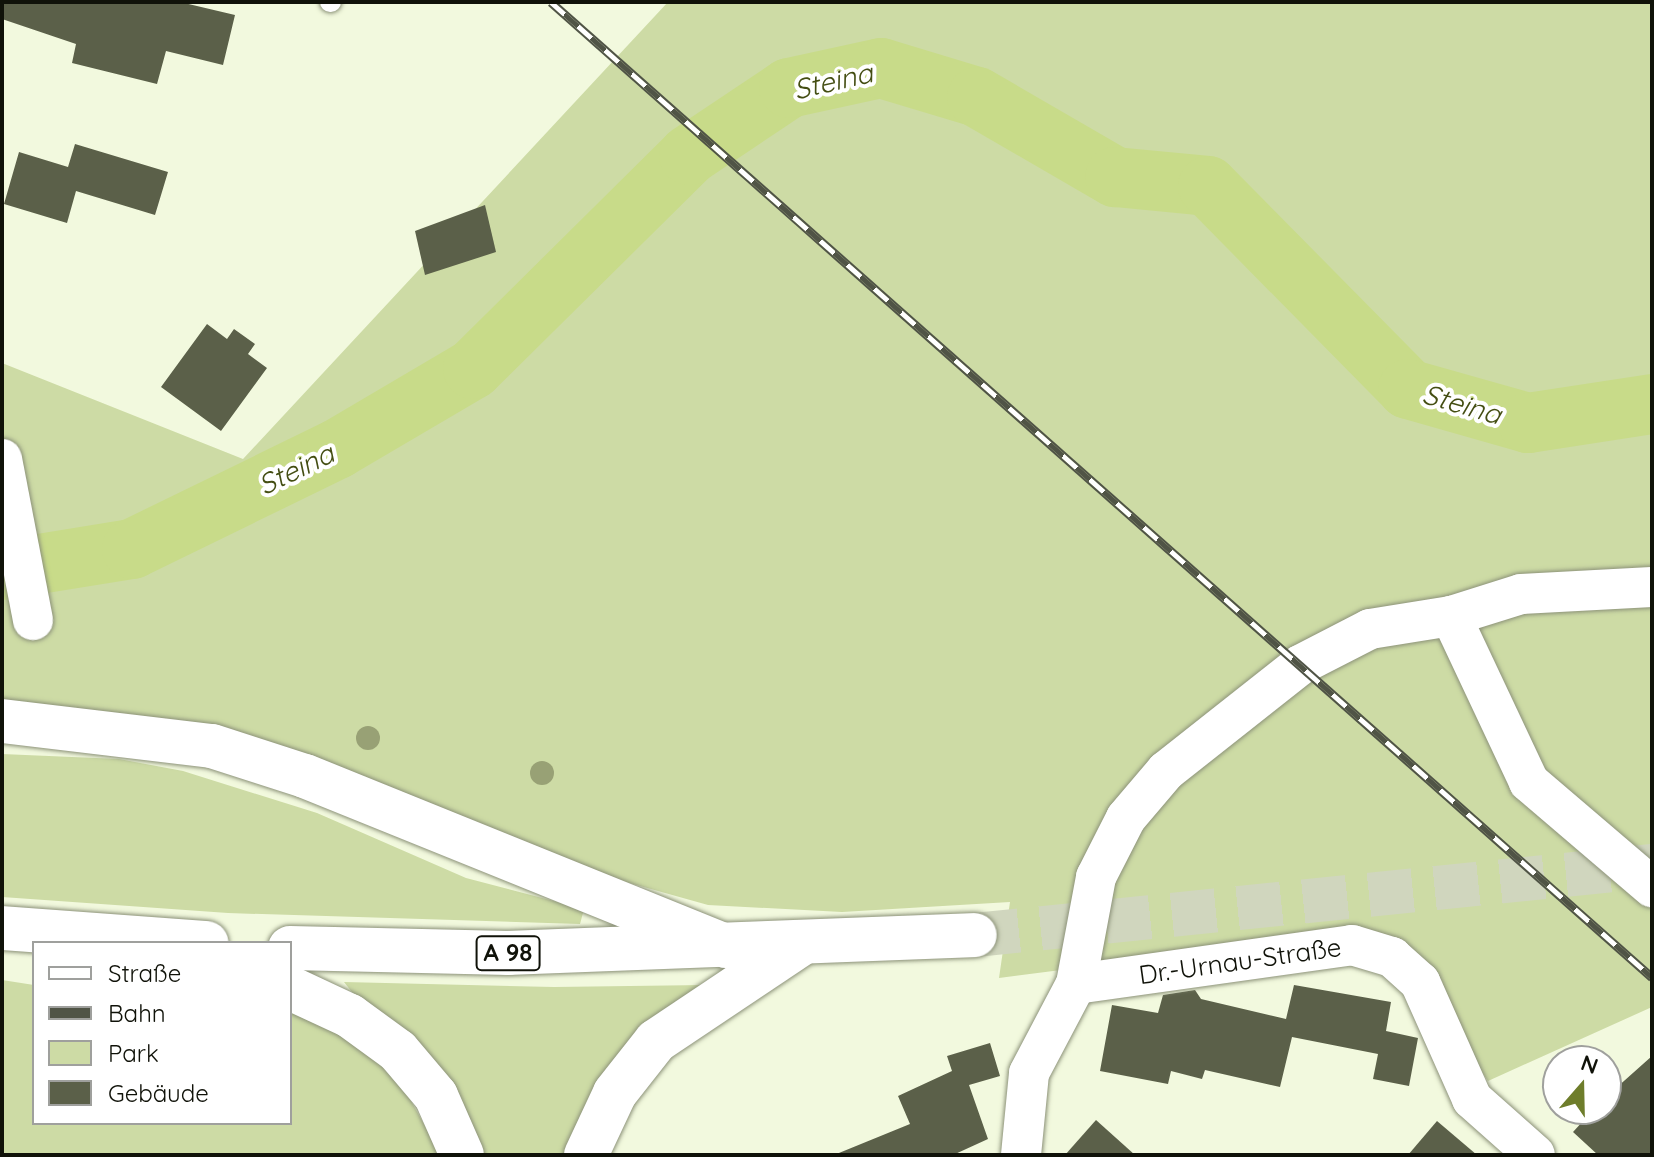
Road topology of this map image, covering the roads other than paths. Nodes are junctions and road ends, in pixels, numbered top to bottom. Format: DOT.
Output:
graph roads {
  1 [pos="8,476"];
  2 [pos="1652,587"];
  3 [pos="1451,616"];
  4 [pos="33,620"];
  5 [pos="2,721"];
  6 [pos="1652,887"];
  7 [pos="2,928"];
  8 [pos="975,935"];
  9 [pos="175,941"];
  10 [pos="803,943"];
  11 [pos="726,946"];
  12 [pos="292,948"];
  13 [pos="1076,984"];
  14 [pos="292,989"];
  15 [pos="462,1155"];
  16 [pos="586,1155"];
  17 [pos="1021,1155"];
  18 [pos="1535,1155"];
  1 -- 4 [label="street"];
  2 -- 3 [label="street"];
  3 -- 6 [label="street"];
  3 -- 13 [label="street"];
  5 -- 11 [label="highway"];
  7 -- 9 [label="highway"];
  8 -- 10 [label="highway, A 98"];
  10 -- 11 [label="highway, A 98"];
  10 -- 16 [label="highway"];
  11 -- 12 [label="highway, A 98"];
  13 -- 17 [label="street"];
  13 -- 18 [label="street, Dr.-Urnau-Straße"];
  14 -- 15 [label="highway"];
}
